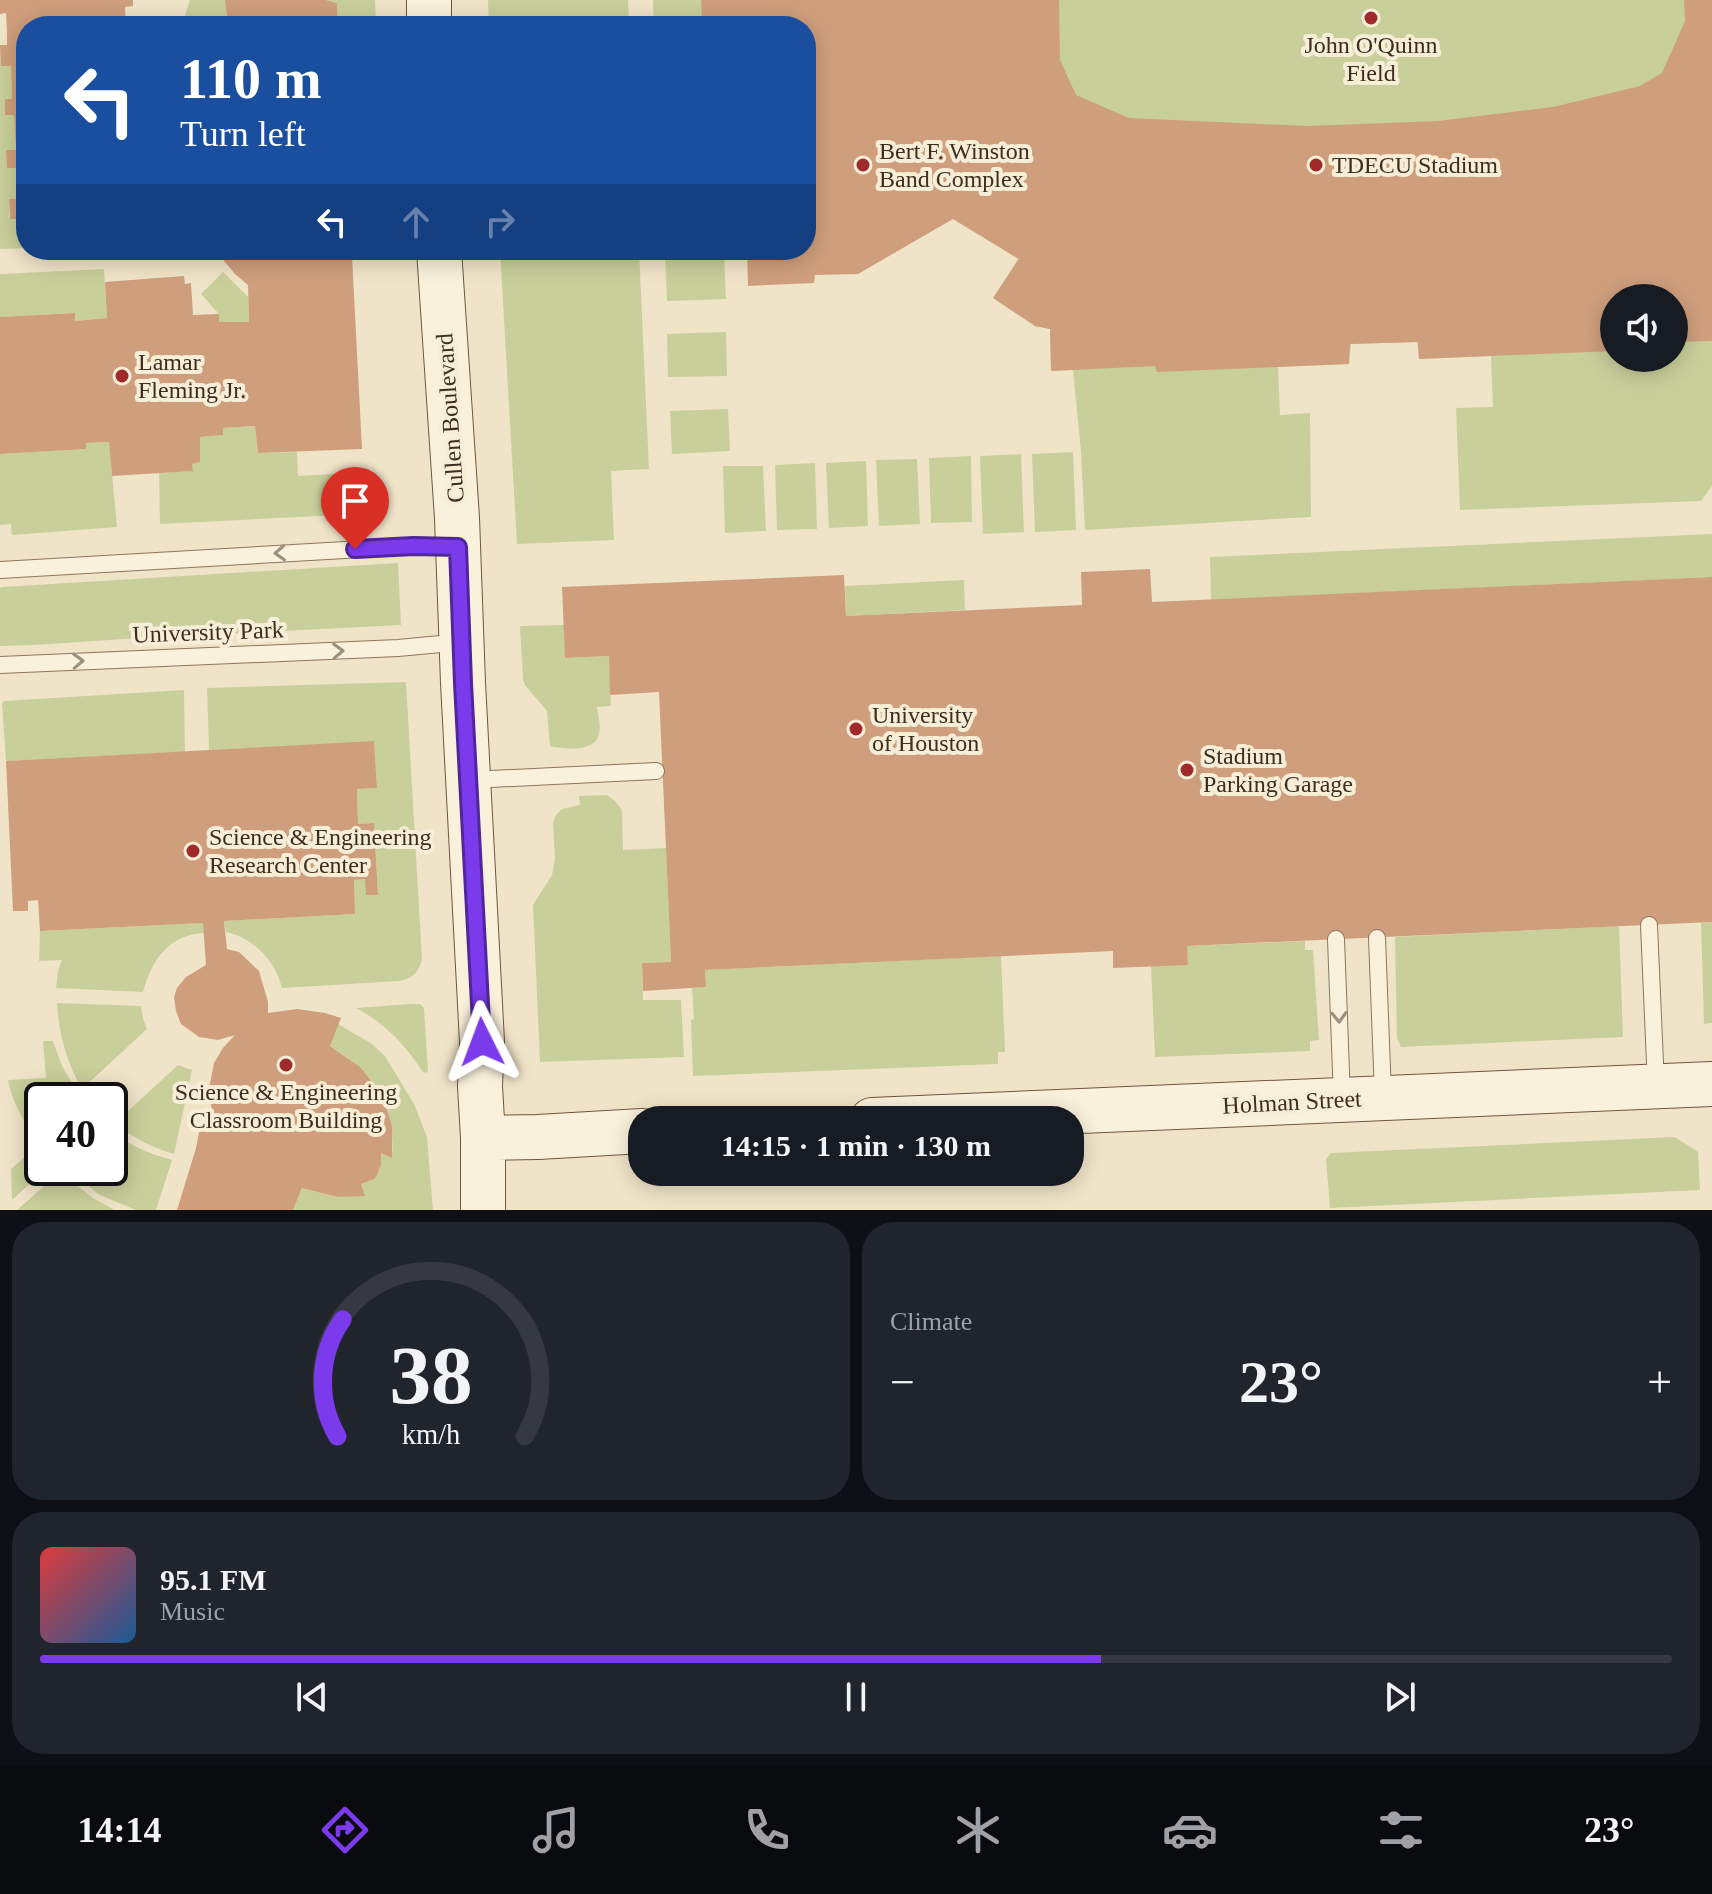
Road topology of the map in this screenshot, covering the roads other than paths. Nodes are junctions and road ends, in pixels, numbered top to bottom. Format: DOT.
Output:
graph roads {
  1 [pos="440,260"];
  2 [pos="458,547"];
  3 [pos="0,570"];
  4 [pos="462,642"];
  5 [pos="0,665"];
  6 [pos="656,771"];
  7 [pos="469,780"];
  8 [pos="1649,925"];
  9 [pos="1377,938"];
  10 [pos="1336,939"];
  11 [pos="1712,1084"];
  12 [pos="1656,1087"];
  13 [pos="1362,1098"];
  14 [pos="1084,1110"];
  15 [pos="628,1132"];
  16 [pos="483,1138"];
  17 [pos="483,1210"];
  1 -- 2 [label="street, Cullen Boulevard"];
  2 -- 3 [label="lane, one-way"];
  2 -- 4 [label="street, Cullen Boulevard"];
  5 -- 4 [label="lane, University Park, one-way"];
  4 -- 7 [label="street, Cullen Boulevard"];
  6 -- 7 [label="lane"];
  7 -- 16 [label="street, Cullen Boulevard"];
  8 -- 12 [label="lane"];
  9 -- 13 [label="lane"];
  10 -- 13 [label="lane, one-way"];
  11 -- 12 [label="street, Holman Street"];
  12 -- 13 [label="street, Holman Street"];
  13 -- 14 [label="street, Holman Street"];
  15 -- 16 [label="street"];
  16 -- 17 [label="street, Cullen Boulevard"];
}
